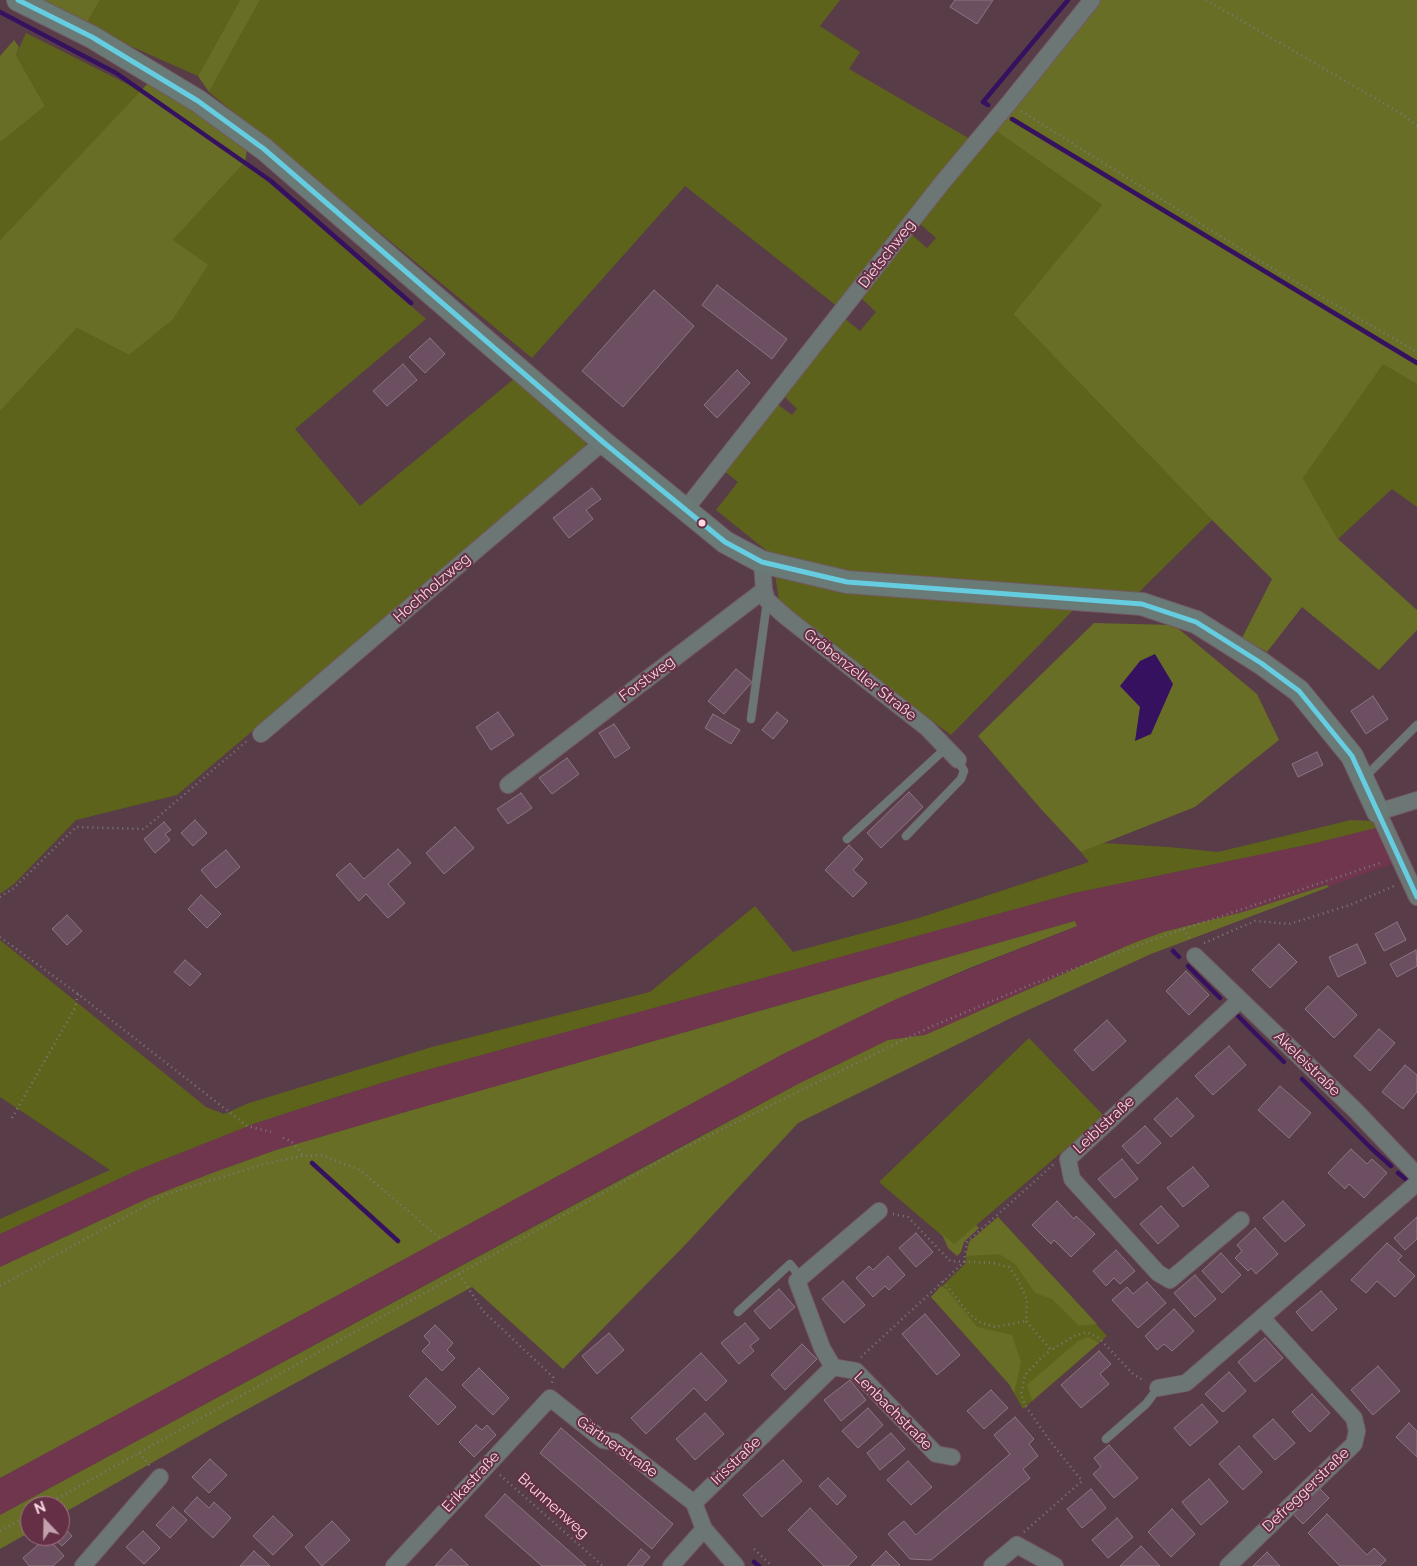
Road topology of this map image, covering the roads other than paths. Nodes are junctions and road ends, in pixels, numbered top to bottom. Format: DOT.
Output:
graph roads {
  1 [pos="18,0"];
  2 [pos="1092,0"];
  3 [pos="603,442"];
  4 [pos="685,510"];
  5 [pos="762,562"];
  6 [pos="766,595"];
  7 [pos="751,719"];
  8 [pos="1417,725"];
  9 [pos="261,734"];
  10 [pos="946,748"];
  11 [pos="958,760"];
  12 [pos="1363,779"];
  13 [pos="508,785"];
  14 [pos="1417,800"];
  15 [pos="1378,812"];
  16 [pos="906,836"];
  17 [pos="847,839"];
  18 [pos="1417,897"];
  19 [pos="1195,951"];
  20 [pos="1240,1000"];
  21 [pos="1417,1175"];
  22 [pos="1417,1184"];
  23 [pos="879,1212"];
  24 [pos="1241,1220"];
  25 [pos="801,1278"];
  26 [pos="738,1312"];
  27 [pos="1262,1318"];
  28 [pos="840,1368"];
  29 [pos="1158,1388"];
  30 [pos="550,1398"];
  31 [pos="1106,1439"];
  32 [pos="952,1457"];
  33 [pos="160,1476"];
  34 [pos="694,1503"];
  35 [pos="704,1528"];
  36 [pos="83,1566"];
  37 [pos="394,1566"];
  38 [pos="671,1566"];
  39 [pos="736,1566"];
  40 [pos="992,1566"];
  41 [pos="1055,1566"];
  42 [pos="1228,1566"];
  1 -- 3 [label="street"];
  2 -- 4 [label="street, Dietschweg"];
  3 -- 4 [label="street"];
  3 -- 9 [label="street, Hochholzweg"];
  4 -- 5 [label="street"];
  5 -- 6 [label="street"];
  5 -- 12 [label="street"];
  6 -- 7 [label="lane"];
  6 -- 10 [label="street, Gröbenzeller Straße"];
  6 -- 13 [label="street, Forstweg"];
  8 -- 12 [label="lane"];
  10 -- 11 [label="street, Gröbenzeller Straße"];
  10 -- 17 [label="lane"];
  11 -- 16 [label="lane"];
  12 -- 15 [label="street"];
  14 -- 15 [label="street"];
  15 -- 18 [label="street"];
  19 -- 20 [label="street, Akeleistraße"];
  20 -- 21 [label="street, Akeleistraße"];
  20 -- 24 [label="street, Leiblstraße"];
  22 -- 27 [label="street"];
  23 -- 25 [label="street"];
  25 -- 26 [label="lane"];
  25 -- 28 [label="street"];
  27 -- 29 [label="street"];
  27 -- 42 [label="street, Defreggerstraße"];
  28 -- 32 [label="street, Lenbachstraße"];
  28 -- 34 [label="street, Irisstraße"];
  29 -- 31 [label="lane"];
  30 -- 34 [label="street, Gärtnerstraße"];
  30 -- 37 [label="street, Erikastraße"];
  33 -- 36 [label="street"];
  34 -- 35 [label="street"];
  35 -- 38 [label="street"];
  35 -- 39 [label="street"];
  40 -- 41 [label="street"];
}
